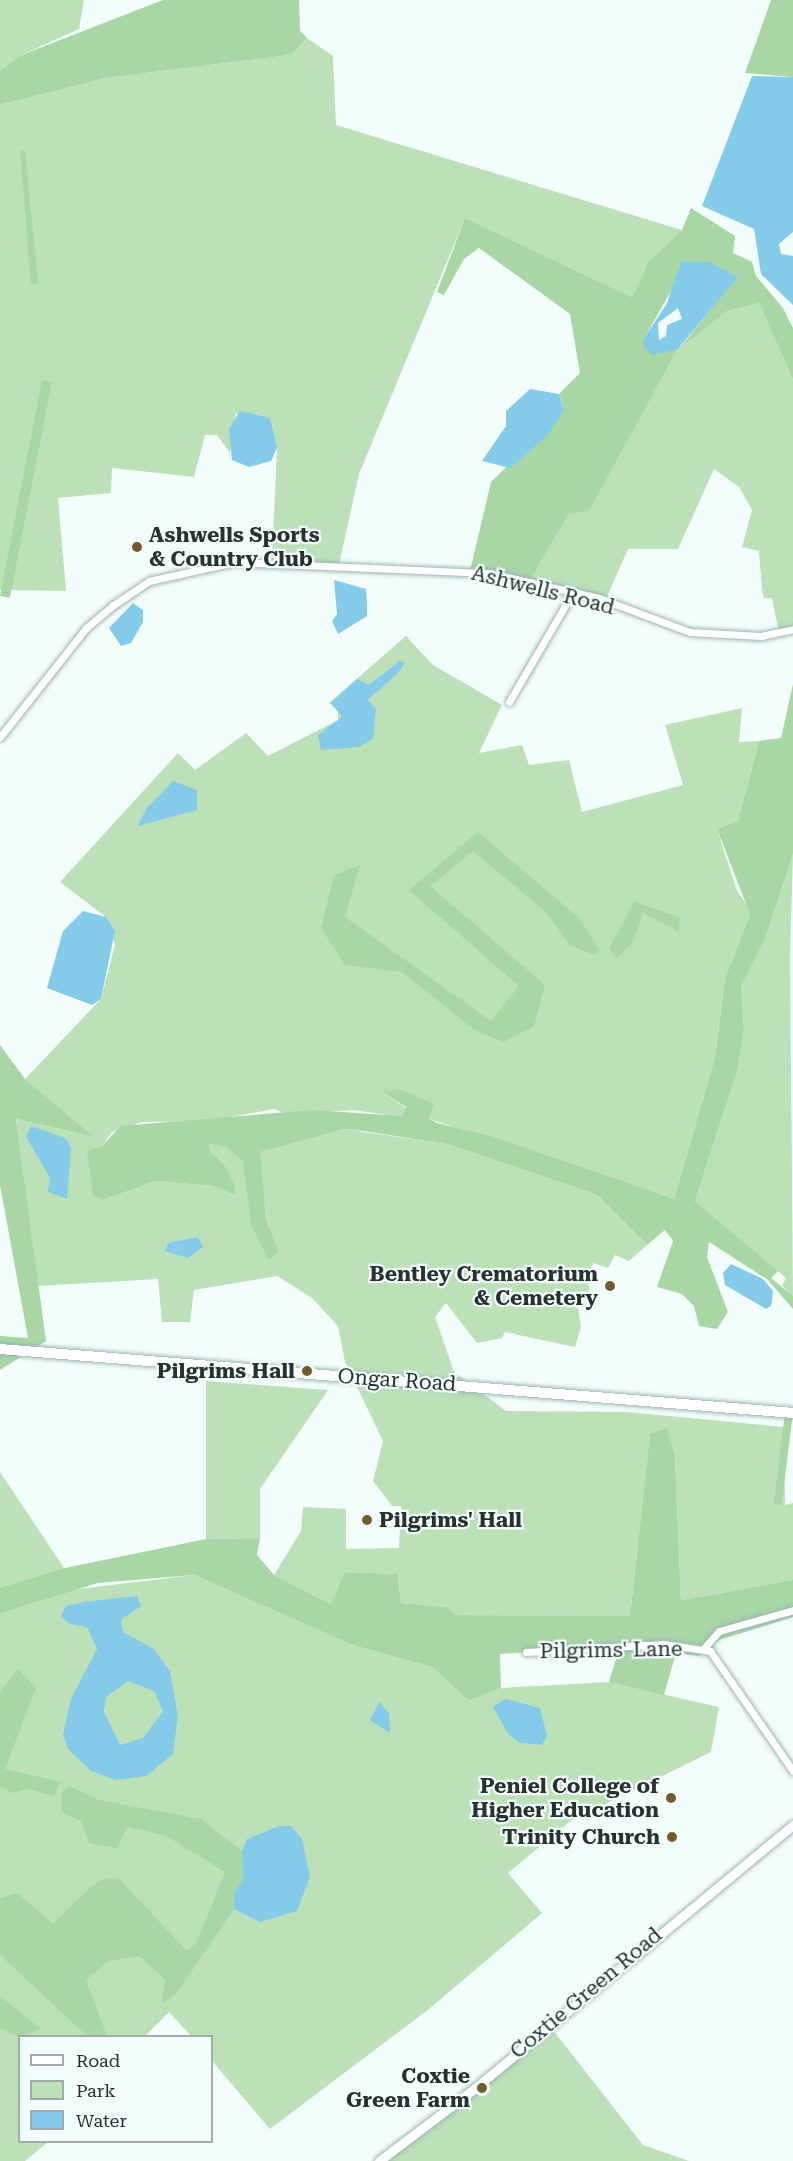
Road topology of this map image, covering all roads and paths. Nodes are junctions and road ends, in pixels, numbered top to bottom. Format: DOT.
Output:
graph roads {
  1 [pos="573,592"];
  2 [pos="793,629"];
  3 [pos="509,702"];
  4 [pos="0,737"];
  5 [pos="0,1349"];
  6 [pos="793,1413"];
  7 [pos="793,1610"];
  8 [pos="703,1649"];
  9 [pos="526,1652"];
  10 [pos="793,1771"];
  11 [pos="793,1825"];
  12 [pos="379,2161"];
  1 -- 2 [label="street, Ashwells Road"];
  1 -- 3 [label="street"];
  1 -- 4 [label="street, Ashwells Road"];
  5 -- 6 [label="main road, Ongar Road"];
  7 -- 8 [label="street, Pilgrims' Lane"];
  8 -- 9 [label="street, Pilgrims' Lane"];
  8 -- 10 [label="street"];
  11 -- 12 [label="street, Coxtie Green Road"];
}
